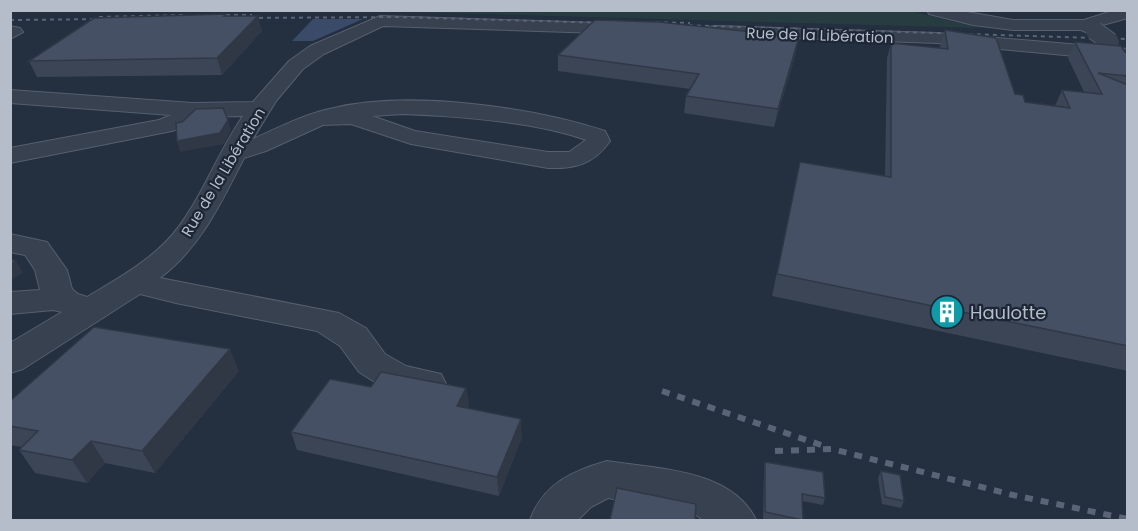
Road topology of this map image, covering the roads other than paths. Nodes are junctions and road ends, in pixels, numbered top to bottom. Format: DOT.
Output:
graph roads {
  1 [pos="935,10"];
  2 [pos="1128,12"];
  3 [pos="645,29"];
  4 [pos="700,31"];
  5 [pos="1097,32"];
  6 [pos="1128,54"];
  7 [pos="10,96"];
  8 [pos="257,113"];
  9 [pos="188,114"];
  10 [pos="10,117"];
  11 [pos="75,118"];
  12 [pos="323,118"];
  13 [pos="10,142"];
  14 [pos="234,152"];
  15 [pos="10,156"];
  16 [pos="10,243"];
  17 [pos="135,282"];
  18 [pos="10,303"];
  19 [pos="77,305"];
  20 [pos="10,360"];
  21 [pos="427,384"];
  22 [pos="553,520"];
  23 [pos="733,520"];
  1 -- 5 [label="street"];
  2 -- 5 [label="street"];
  3 -- 8 [label="street, Rue de la Libération"];
  4 -- 6 [label="street, Rue de la Libération"];
  5 -- 6 [label="street"];
  7 -- 9 [label="street"];
  8 -- 9 [label="street"];
  8 -- 14 [label="street, Rue de la Libération"];
  9 -- 11 [label="street"];
  9 -- 15 [label="street"];
  10 -- 11 [label="street"];
  11 -- 13 [label="street"];
  12 -- 12 [label="street"];
  12 -- 14 [label="street"];
  14 -- 17 [label="street, Rue de la Libération"];
  16 -- 19 [label="street"];
  17 -- 19 [label="street, Rue de la Libération"];
  17 -- 21 [label="street"];
  18 -- 19 [label="street"];
  19 -- 20 [label="street, Rue de la Libération"];
  22 -- 23 [label="street"];
}
